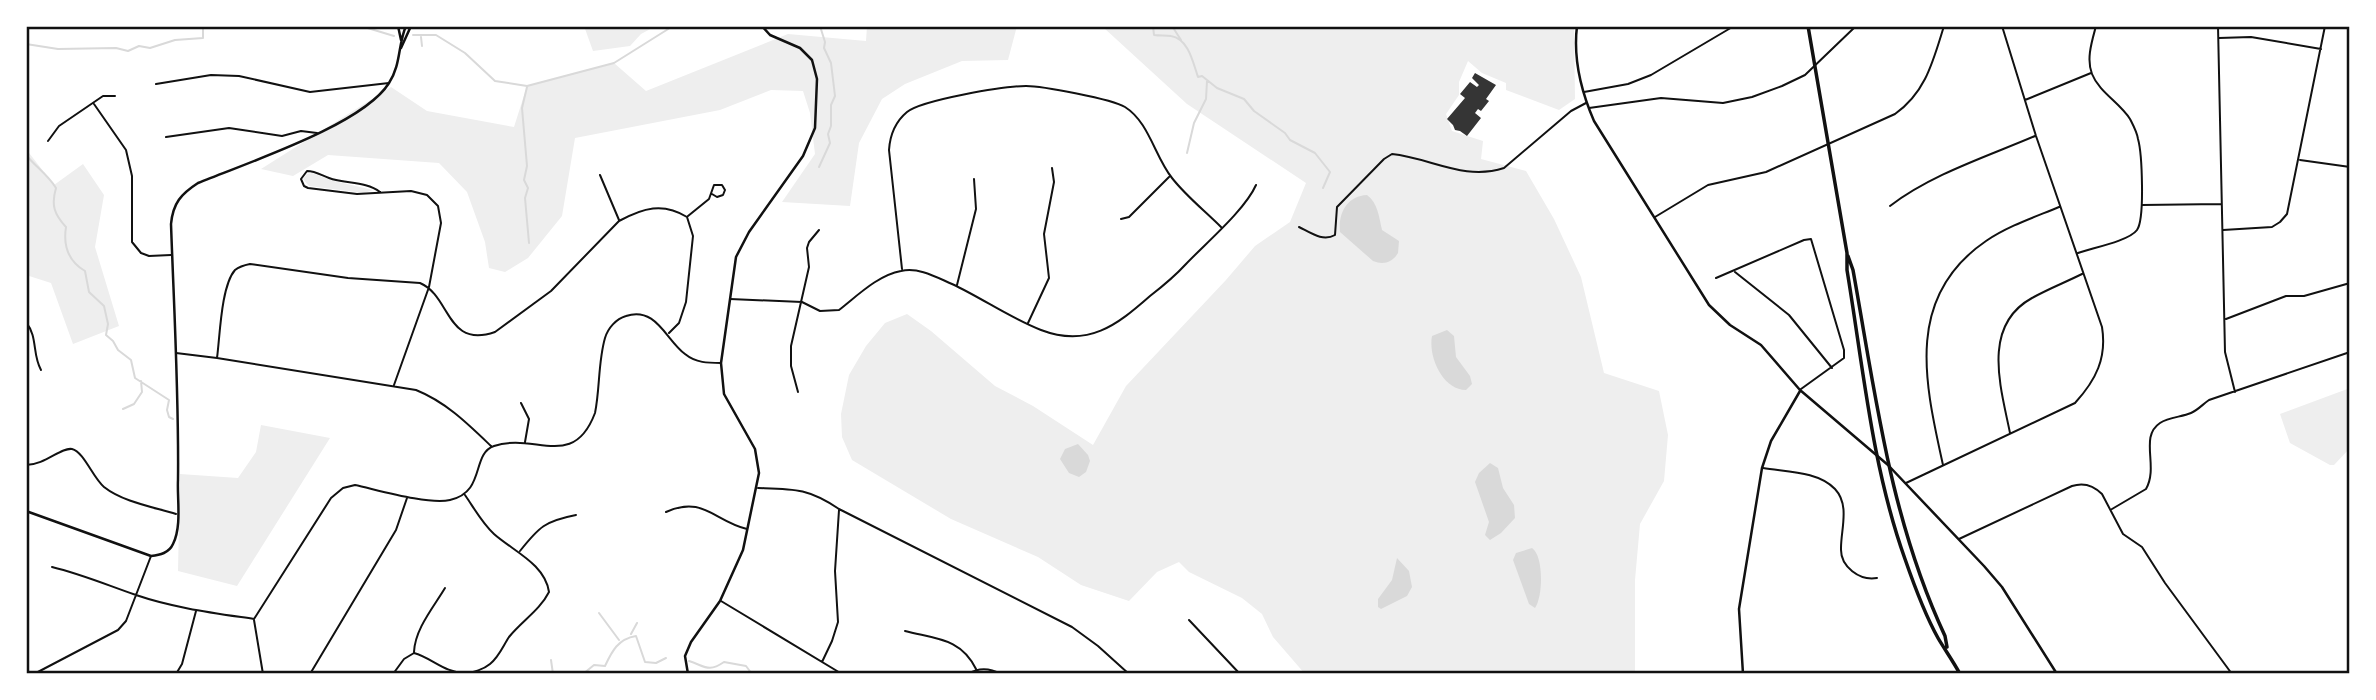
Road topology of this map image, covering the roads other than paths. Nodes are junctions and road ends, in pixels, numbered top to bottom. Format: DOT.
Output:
graph roads {
  1 [pos="398,26"];
  2 [pos="409,26"];
  3 [pos="762,26"];
  4 [pos="1577,26"];
  5 [pos="1734,26"];
  6 [pos="1808,26"];
  7 [pos="1856,26"];
  8 [pos="1944,26"];
  9 [pos="2002,26"];
  10 [pos="2096,26"];
  11 [pos="2218,26"];
  12 [pos="2325,26"];
  13 [pos="2218,38"];
  14 [pos="401,42"];
  15 [pos="401,47"];
  16 [pos="2321,49"];
  17 [pos="2091,73"];
  18 [pos="390,83"];
  19 [pos="156,84"];
  20 [pos="1583,92"];
  21 [pos="116,96"];
  22 [pos="2024,100"];
  23 [pos="1587,102"];
  24 [pos="94,104"];
  25 [pos="1589,108"];
  26 [pos="318,134"];
  27 [pos="2036,136"];
  28 [pos="166,137"];
  29 [pos="48,141"];
  30 [pos="1828,145"];
  31 [pos="2299,159"];
  32 [pos="2350,167"];
  33 [pos="1052,168"];
  34 [pos="600,176"];
  35 [pos="1170,176"];
  36 [pos="974,179"];
  37 [pos="1256,185"];
  38 [pos="380,192"];
  39 [pos="712,194"];
  40 [pos="2222,204"];
  41 [pos="2142,205"];
  42 [pos="1890,206"];
  43 [pos="2060,206"];
  44 [pos="687,217"];
  45 [pos="1653,218"];
  46 [pos="1121,219"];
  47 [pos="620,221"];
  48 [pos="1221,227"];
  49 [pos="1299,227"];
  50 [pos="819,230"];
  51 [pos="2223,230"];
  52 [pos="1847,253"];
  53 [pos="2077,253"];
  54 [pos="172,255"];
  55 [pos="902,270"];
  56 [pos="1734,272"];
  57 [pos="2083,274"];
  58 [pos="1716,278"];
  59 [pos="2350,283"];
  60 [pos="956,286"];
  61 [pos="429,287"];
  62 [pos="729,299"];
  63 [pos="802,302"];
  64 [pos="2225,319"];
  65 [pos="26,322"];
  66 [pos="1028,324"];
  67 [pos="668,334"];
  68 [pos="2350,352"];
  69 [pos="176,353"];
  70 [pos="217,358"];
  71 [pos="721,363"];
  72 [pos="1832,368"];
  73 [pos="41,370"];
  74 [pos="394,385"];
  75 [pos="1800,390"];
  76 [pos="798,392"];
  77 [pos="2235,392"];
  78 [pos="521,403"];
  79 [pos="2010,435"];
  80 [pos="524,443"];
  81 [pos="492,446"];
  82 [pos="1878,456"];
  83 [pos="26,465"];
  84 [pos="1888,465"];
  85 [pos="1943,466"];
  86 [pos="1762,468"];
  87 [pos="1906,483"];
  88 [pos="757,488"];
  89 [pos="464,494"];
  90 [pos="408,496"];
  91 [pos="839,509"];
  92 [pos="2111,510"];
  93 [pos="26,511"];
  94 [pos="666,512"];
  95 [pos="177,515"];
  96 [pos="576,515"];
  97 [pos="748,529"];
  98 [pos="1958,540"];
  99 [pos="520,552"];
  100 [pos="151,556"];
  101 [pos="52,568"];
  102 [pos="1877,578"];
  103 [pos="445,588"];
  104 [pos="137,595"];
  105 [pos="720,601"];
  106 [pos="196,610"];
  107 [pos="254,619"];
  108 [pos="1189,620"];
  109 [pos="905,631"];
  110 [pos="1947,649"];
  111 [pos="414,653"];
  112 [pos="822,662"];
  113 [pos="976,669"];
  114 [pos="34,674"];
  115 [pos="176,674"];
  116 [pos="263,674"];
  117 [pos="310,674"];
  118 [pos="393,674"];
  119 [pos="688,674"];
  120 [pos="842,674"];
  121 [pos="968,674"];
  122 [pos="1001,674"];
  123 [pos="1129,674"];
  124 [pos="1240,674"];
  125 [pos="1743,674"];
  126 [pos="1960,674"];
  127 [pos="2057,674"];
  128 [pos="2232,674"];
  1 -- 14 [label="street"];
  2 -- 14 [label="street"];
  2 -- 15 [label="street"];
  3 -- 62 [label="street"];
  4 -- 20 [label="street"];
  5 -- 20 [label="street"];
  6 -- 30 [label="main road"];
  7 -- 25 [label="street"];
  8 -- 30 [label="street"];
  9 -- 22 [label="street"];
  10 -- 17 [label="street"];
  11 -- 13 [label="street"];
  12 -- 16 [label="street"];
  13 -- 16 [label="street"];
  13 -- 40 [label="street"];
  14 -- 15 [label="street"];
  15 -- 18 [label="street"];
  16 -- 31 [label="street"];
  17 -- 22 [label="street"];
  17 -- 41 [label="street"];
  18 -- 19 [label="street"];
  18 -- 26 [label="street"];
  20 -- 23 [label="street"];
  21 -- 24 [label="street"];
  22 -- 27 [label="street"];
  23 -- 25 [label="street"];
  23 -- 49 [label="street"];
  24 -- 29 [label="street"];
  24 -- 54 [label="street"];
  25 -- 45 [label="street"];
  26 -- 28 [label="street"];
  26 -- 54 [label="street"];
  27 -- 42 [label="street"];
  27 -- 43 [label="street"];
  30 -- 45 [label="street"];
  30 -- 52 [label="main road"];
  31 -- 32 [label="street"];
  31 -- 51 [label="street"];
  33 -- 66 [label="street"];
  34 -- 47 [label="street"];
  35 -- 46 [label="street"];
  35 -- 48 [label="street"];
  35 -- 55 [label="street"];
  36 -- 60 [label="street"];
  37 -- 48 [label="street"];
  38 -- 38 [label="street"];
  38 -- 61 [label="street"];
  39 -- 44 [label="street"];
  40 -- 41 [label="street"];
  40 -- 51 [label="street"];
  41 -- 53 [label="street"];
  43 -- 53 [label="street"];
  43 -- 85 [label="street"];
  44 -- 47 [label="street"];
  44 -- 67 [label="street"];
  45 -- 75 [label="street"];
  47 -- 61 [label="street"];
  48 -- 66 [label="street"];
  50 -- 63 [label="street"];
  51 -- 64 [label="street"];
  52 -- 82 [label="main road"];
  52 -- 84 [label="main road"];
  53 -- 57 [label="street"];
  54 -- 69 [label="street"];
  55 -- 60 [label="street"];
  55 -- 63 [label="street"];
  56 -- 58 [label="street"];
  56 -- 72 [label="street"];
  56 -- 72 [label="street"];
  57 -- 79 [label="street"];
  57 -- 79 [label="street"];
  59 -- 64 [label="street"];
  60 -- 66 [label="street"];
  61 -- 70 [label="street"];
  61 -- 74 [label="street"];
  62 -- 63 [label="street"];
  62 -- 71 [label="street"];
  63 -- 76 [label="street"];
  64 -- 77 [label="street"];
  65 -- 73 [label="street"];
  67 -- 71 [label="street"];
  67 -- 80 [label="street"];
  68 -- 77 [label="street"];
  69 -- 70 [label="street"];
  69 -- 95 [label="street"];
  70 -- 74 [label="street"];
  71 -- 88 [label="street"];
  72 -- 75 [label="street"];
  74 -- 81 [label="street"];
  75 -- 82 [label="street"];
  75 -- 86 [label="street"];
  77 -- 92 [label="street"];
  78 -- 80 [label="street"];
  79 -- 85 [label="street"];
  80 -- 81 [label="street"];
  81 -- 89 [label="street"];
  82 -- 84 [label="street"];
  82 -- 110 [label="main road"];
  83 -- 95 [label="street"];
  84 -- 87 [label="street"];
  84 -- 110 [label="main road"];
  85 -- 87 [label="street"];
  86 -- 102 [label="street"];
  86 -- 125 [label="street"];
  87 -- 98 [label="street"];
  88 -- 91 [label="street"];
  88 -- 97 [label="street"];
  89 -- 90 [label="street"];
  89 -- 99 [label="street"];
  90 -- 107 [label="street"];
  90 -- 117 [label="street"];
  91 -- 112 [label="street"];
  91 -- 123 [label="street"];
  92 -- 98 [label="street"];
  92 -- 128 [label="street"];
  93 -- 100 [label="street"];
  94 -- 97 [label="street"];
  95 -- 100 [label="street"];
  96 -- 99 [label="street"];
  97 -- 105 [label="street"];
  98 -- 127 [label="street"];
  99 -- 111 [label="street"];
  100 -- 104 [label="street"];
  101 -- 104 [label="street"];
  103 -- 111 [label="street"];
  104 -- 106 [label="street"];
  104 -- 114 [label="street"];
  105 -- 112 [label="street"];
  105 -- 119 [label="street"];
  106 -- 107 [label="street"];
  106 -- 115 [label="street"];
  107 -- 116 [label="street"];
  108 -- 124 [label="street"];
  109 -- 113 [label="street"];
  110 -- 126 [label="main road"];
  111 -- 118 [label="street"];
  112 -- 120 [label="street"];
  113 -- 121 [label="street"];
  113 -- 122 [label="street"];
}
